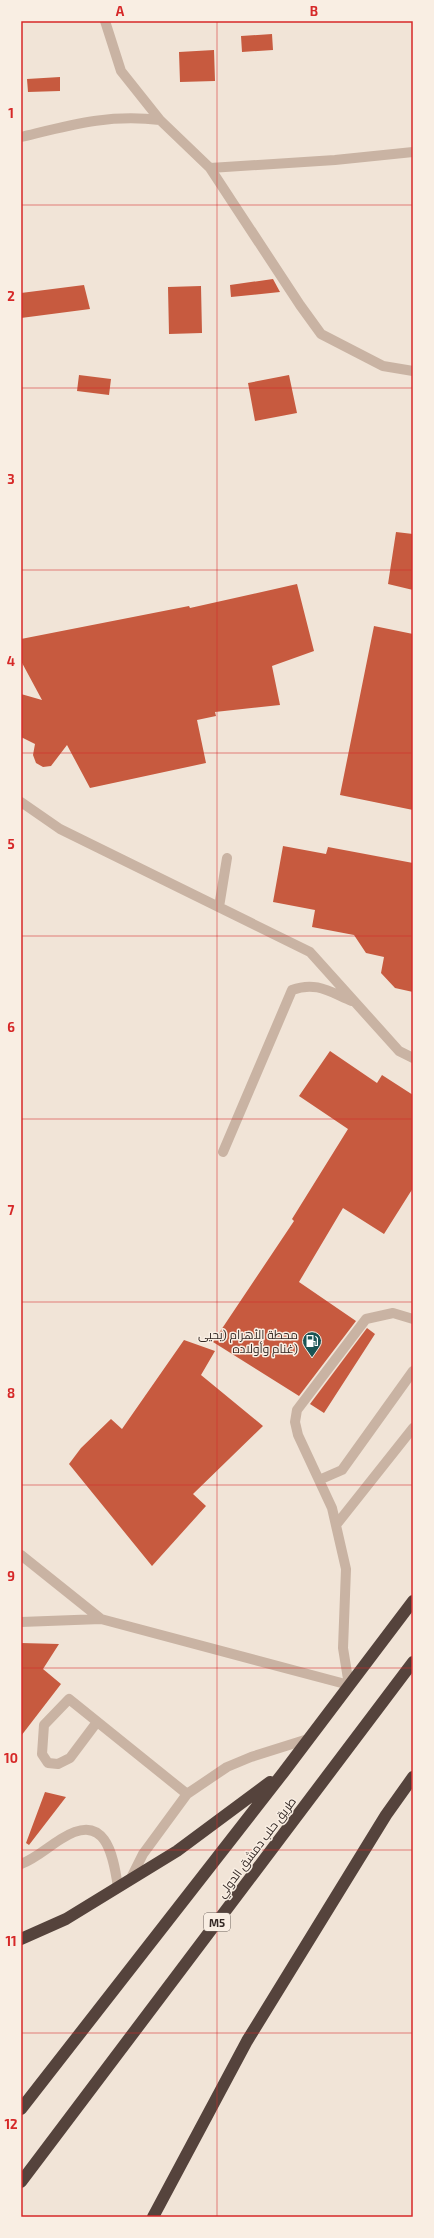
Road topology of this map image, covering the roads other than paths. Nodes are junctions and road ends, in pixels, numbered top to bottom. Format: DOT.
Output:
graph roads {
  1 [pos="106,21"];
  2 [pos="160,120"];
  3 [pos="21,137"];
  4 [pos="413,152"];
  5 [pos="210,168"];
  6 [pos="413,370"];
  7 [pos="21,802"];
  8 [pos="227,858"];
  9 [pos="219,907"];
  10 [pos="356,1003"];
  11 [pos="413,1058"];
  12 [pos="223,1152"];
  13 [pos="413,1319"];
  14 [pos="413,1371"];
  15 [pos="413,1428"];
  16 [pos="319,1480"];
  17 [pos="336,1524"];
  18 [pos="21,1555"];
  19 [pos="413,1601"];
  20 [pos="100,1619"];
  21 [pos="21,1622"];
  22 [pos="413,1662"];
  23 [pos="349,1685"];
  24 [pos="97,1722"];
  25 [pos="308,1739"];
  26 [pos="283,1773"];
  27 [pos="413,1777"];
  28 [pos="187,1794"];
  29 [pos="21,1864"];
  30 [pos="130,1880"];
  31 [pos="118,1887"];
  32 [pos="21,1939"];
  33 [pos="21,2109"];
  34 [pos="21,2182"];
  35 [pos="153,2217"];
  1 -- 2 [label="street"];
  2 -- 3 [label="street"];
  2 -- 5 [label="street"];
  4 -- 5 [label="street"];
  5 -- 6 [label="street"];
  7 -- 9 [label="street"];
  8 -- 9 [label="street"];
  9 -- 10 [label="street"];
  10 -- 11 [label="street"];
  10 -- 12 [label="street"];
  13 -- 16 [label="street"];
  14 -- 16 [label="street"];
  15 -- 17 [label="street"];
  16 -- 17 [label="street"];
  17 -- 23 [label="street"];
  18 -- 20 [label="street"];
  19 -- 23 [label="highway, طريق حلب دمشق الدولي"];
  20 -- 21 [label="street"];
  20 -- 23 [label="street"];
  22 -- 34 [label="highway, طريق حلب دمشق الدولي / M5"];
  23 -- 25 [label="highway, طريق حلب دمشق الدولي"];
  24 -- 24 [label="street"];
  24 -- 28 [label="street"];
  25 -- 26 [label="highway, طريق حلب دمشق الدولي"];
  25 -- 28 [label="street"];
  26 -- 30 [label="highway"];
  26 -- 33 [label="highway, طريق حلب دمشق الدولي"];
  27 -- 35 [label="highway"];
  28 -- 30 [label="street"];
  29 -- 31 [label="street"];
  30 -- 31 [label="highway"];
  31 -- 32 [label="highway"];
}
